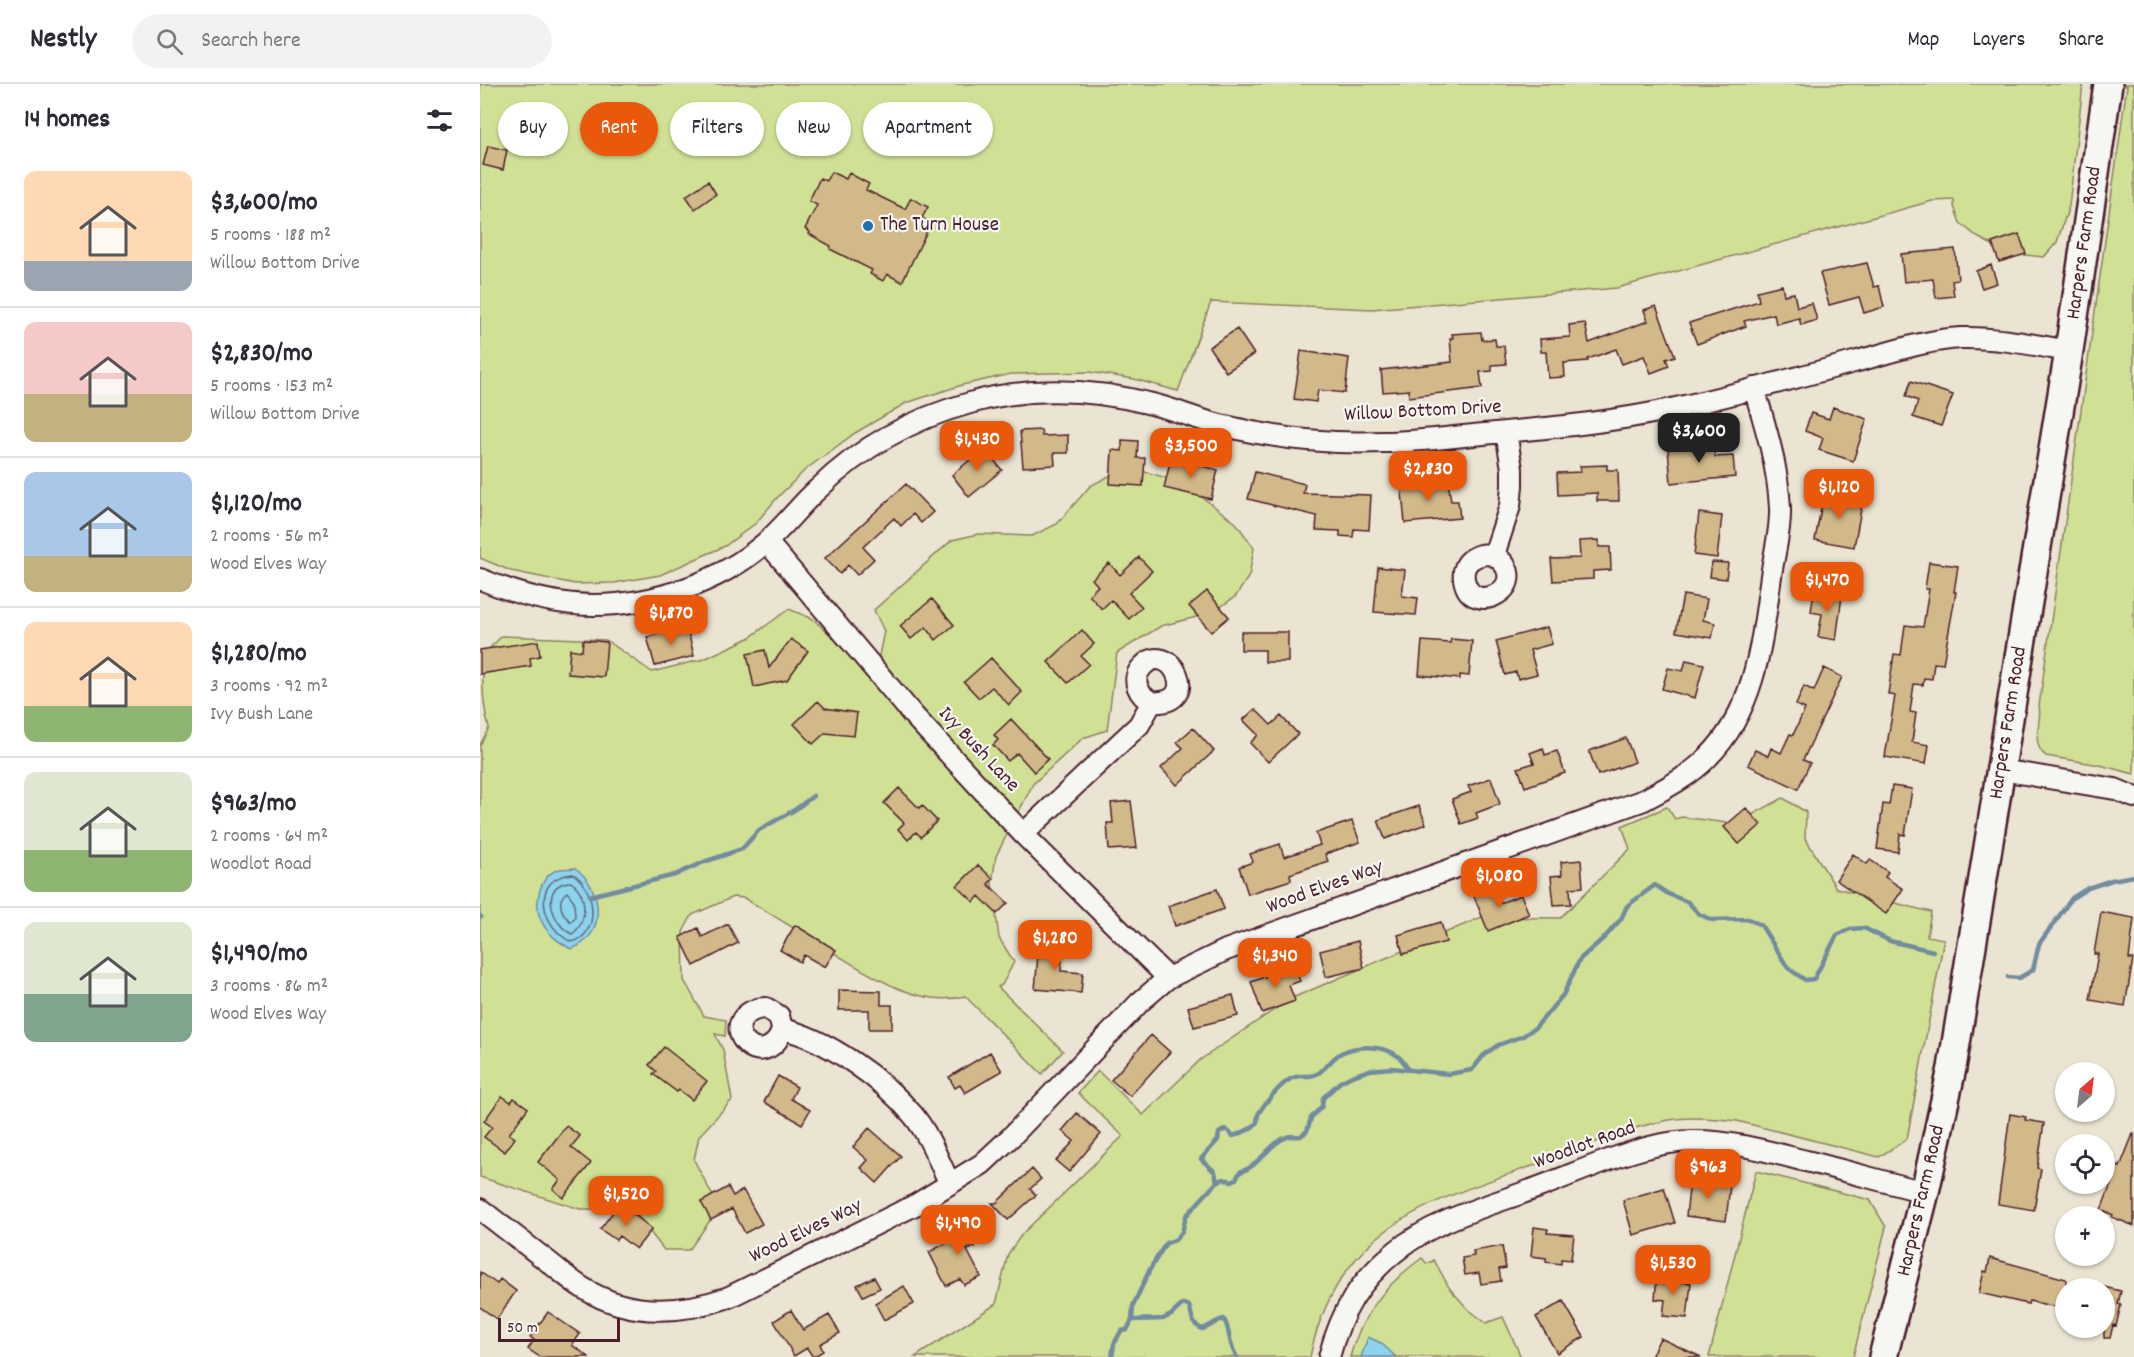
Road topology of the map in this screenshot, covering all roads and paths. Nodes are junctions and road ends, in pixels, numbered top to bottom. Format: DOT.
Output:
graph roads {
  1 [pos="2108,84"];
  2 [pos="2069,351"];
  3 [pos="1754,388"];
  4 [pos="1506,432"];
  5 [pos="767,542"];
  6 [pos="1494,555"];
  7 [pos="480,580"];
  8 [pos="1152,702"];
  9 [pos="2001,770"];
  10 [pos="2134,796"];
  11 [pos="1023,834"];
  12 [pos="1168,978"];
  13 [pos="782,1029"];
  14 [pos="950,1184"];
  15 [pos="1925,1191"];
  16 [pos="480,1209"];
  17 [pos="1329,1357"];
  18 [pos="1883,1357"];
  1 -- 2 [label="main road, Harpers Farm Road"];
  2 -- 3 [label="street, Willow Bottom Drive"];
  2 -- 9 [label="main road, Harpers Farm Road"];
  3 -- 4 [label="street, Willow Bottom Drive"];
  3 -- 12 [label="street, Wood Elves Way"];
  4 -- 5 [label="street, Willow Bottom Drive"];
  4 -- 6 [label="street"];
  5 -- 7 [label="street, Willow Bottom Drive"];
  5 -- 11 [label="street, Ivy Bush Lane"];
  8 -- 11 [label="street"];
  9 -- 10 [label="street"];
  9 -- 15 [label="main road, Harpers Farm Road"];
  11 -- 12 [label="street, Ivy Bush Lane"];
  12 -- 14 [label="street, Wood Elves Way"];
  13 -- 14 [label="street"];
  14 -- 16 [label="street, Wood Elves Way"];
  15 -- 17 [label="street, Woodlot Road"];
  15 -- 18 [label="main road, Harpers Farm Road"];
}
